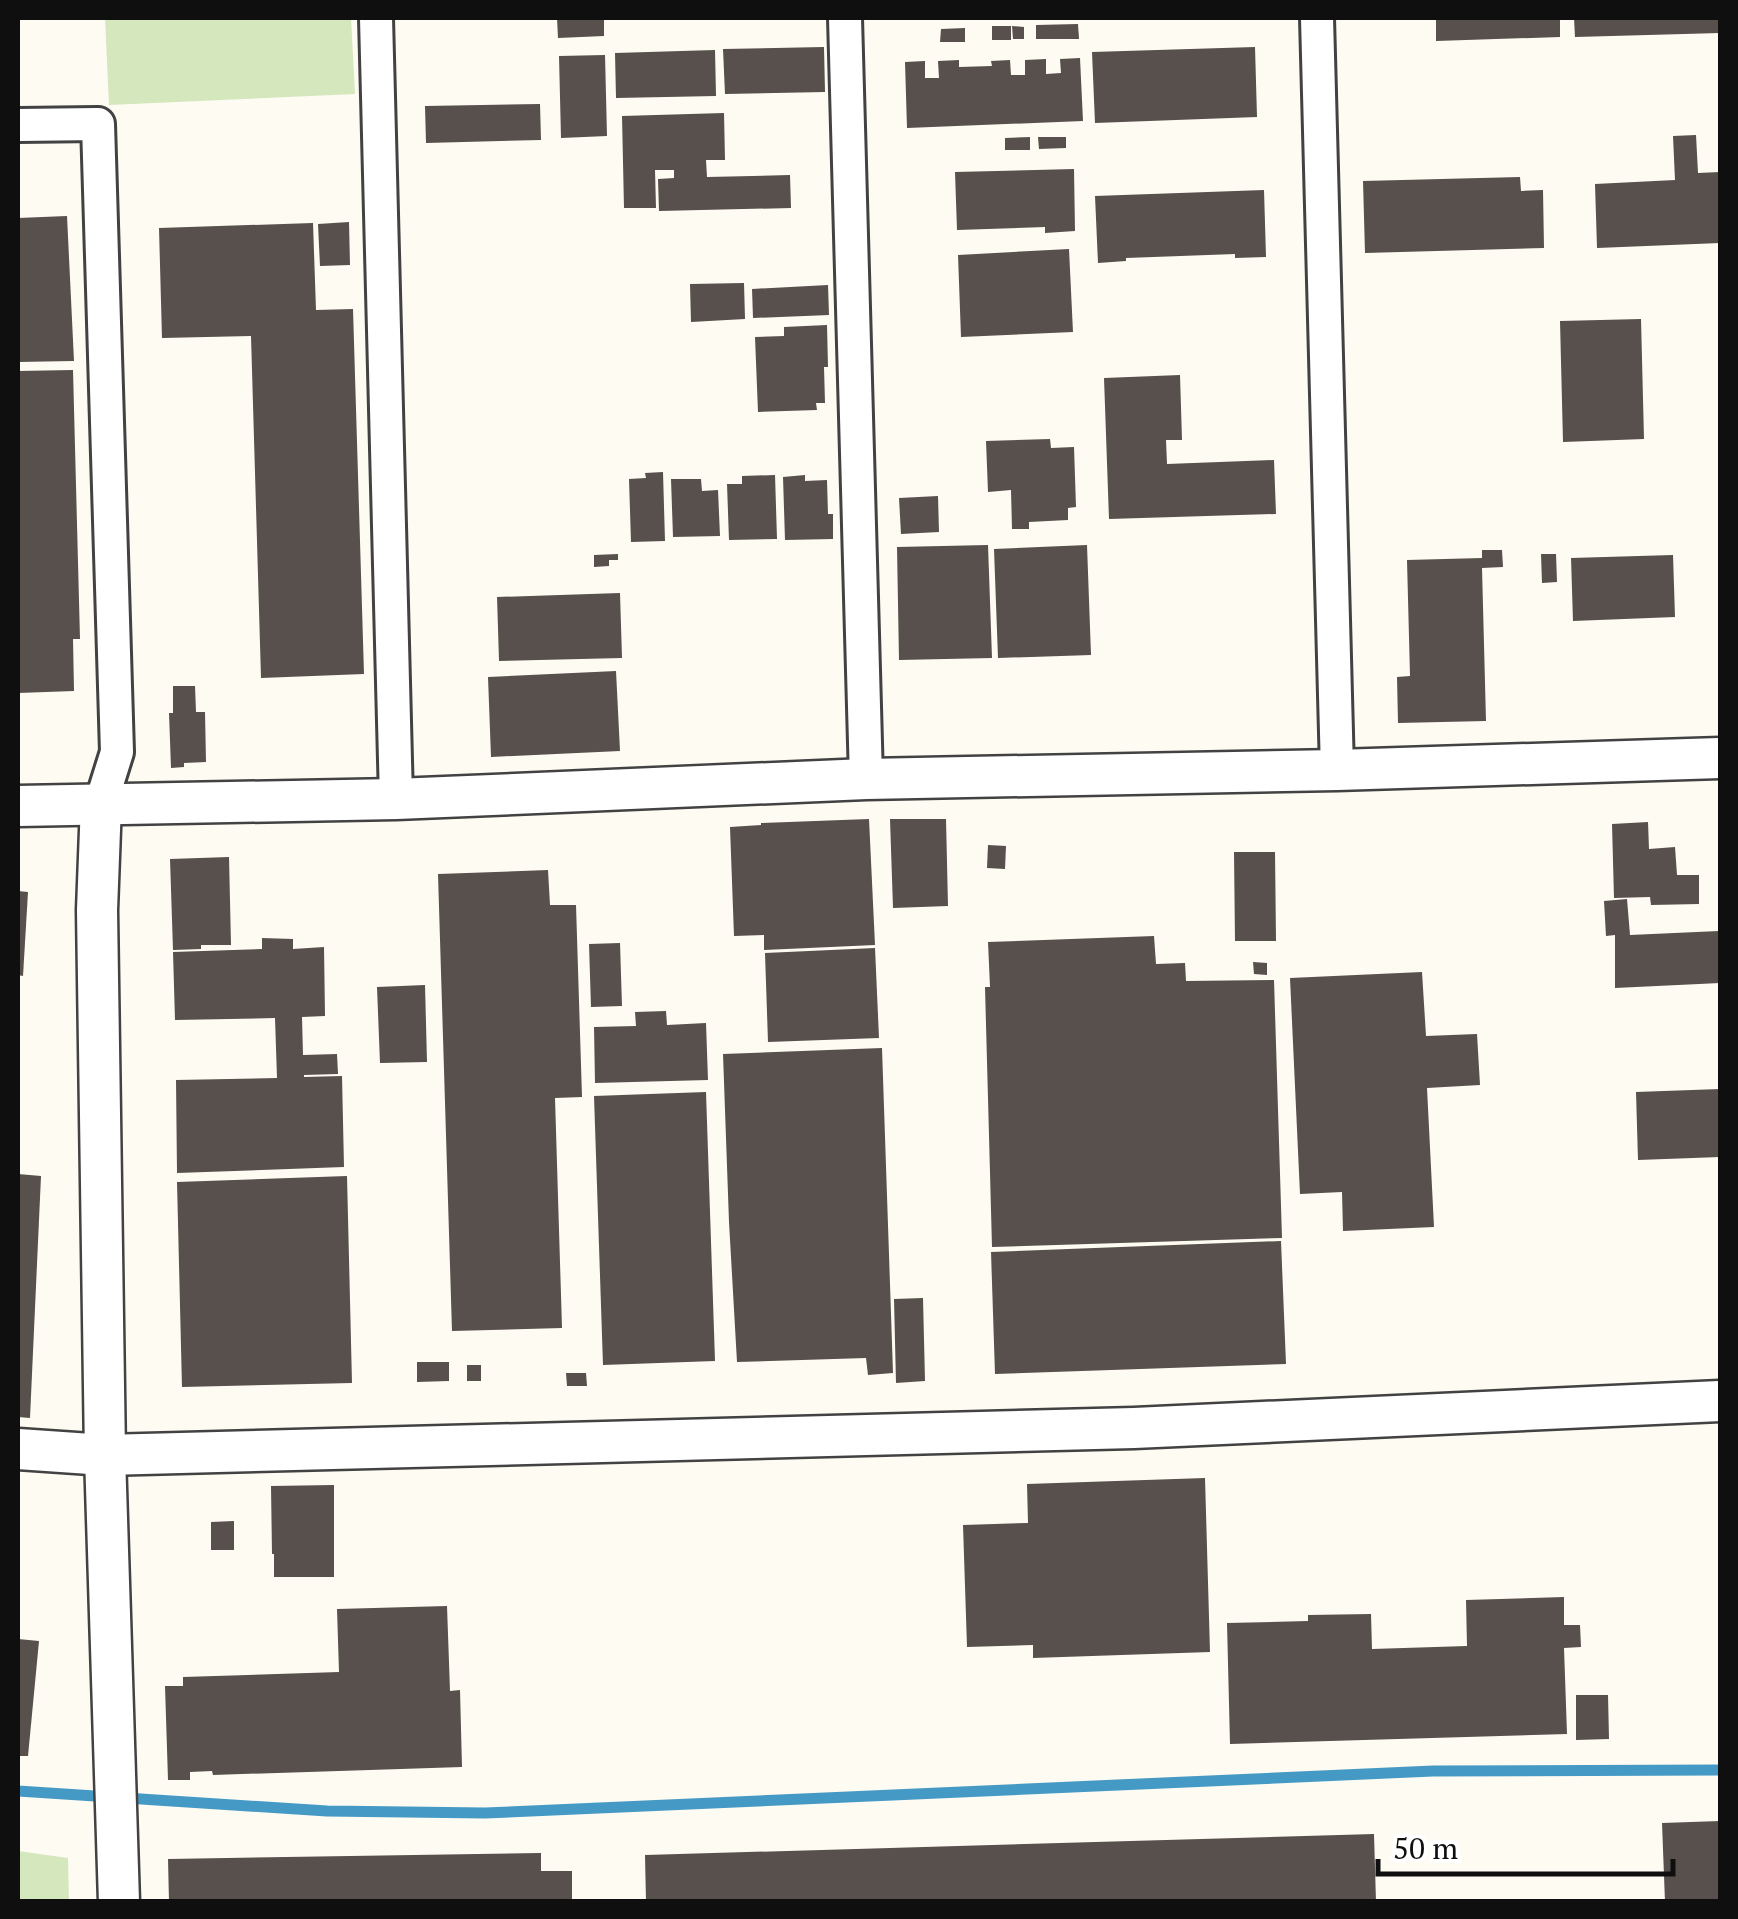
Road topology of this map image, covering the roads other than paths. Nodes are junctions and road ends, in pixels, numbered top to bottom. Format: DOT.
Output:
graph roads {
  1 [pos="376,18"];
  2 [pos="846,18"];
  3 [pos="1317,18"];
  4 [pos="18,125"];
  5 [pos="1720,758"];
  6 [pos="1337,770"];
  7 [pos="866,779"];
  8 [pos="396,798"];
  9 [pos="102,803"];
  10 [pos="18,806"];
  11 [pos="1720,1401"];
  12 [pos="18,1449"];
  13 [pos="104,1455"];
  14 [pos="119,1890"];
  1 -- 8 [label="street"];
  2 -- 7 [label="street"];
  3 -- 6 [label="street"];
  4 -- 9 [label="street"];
  5 -- 6 [label="street"];
  6 -- 7 [label="street"];
  7 -- 8 [label="street"];
  8 -- 9 [label="street"];
  9 -- 10 [label="street"];
  9 -- 13 [label="street"];
  11 -- 13 [label="street"];
  12 -- 13 [label="street"];
  13 -- 14 [label="street"];
}
